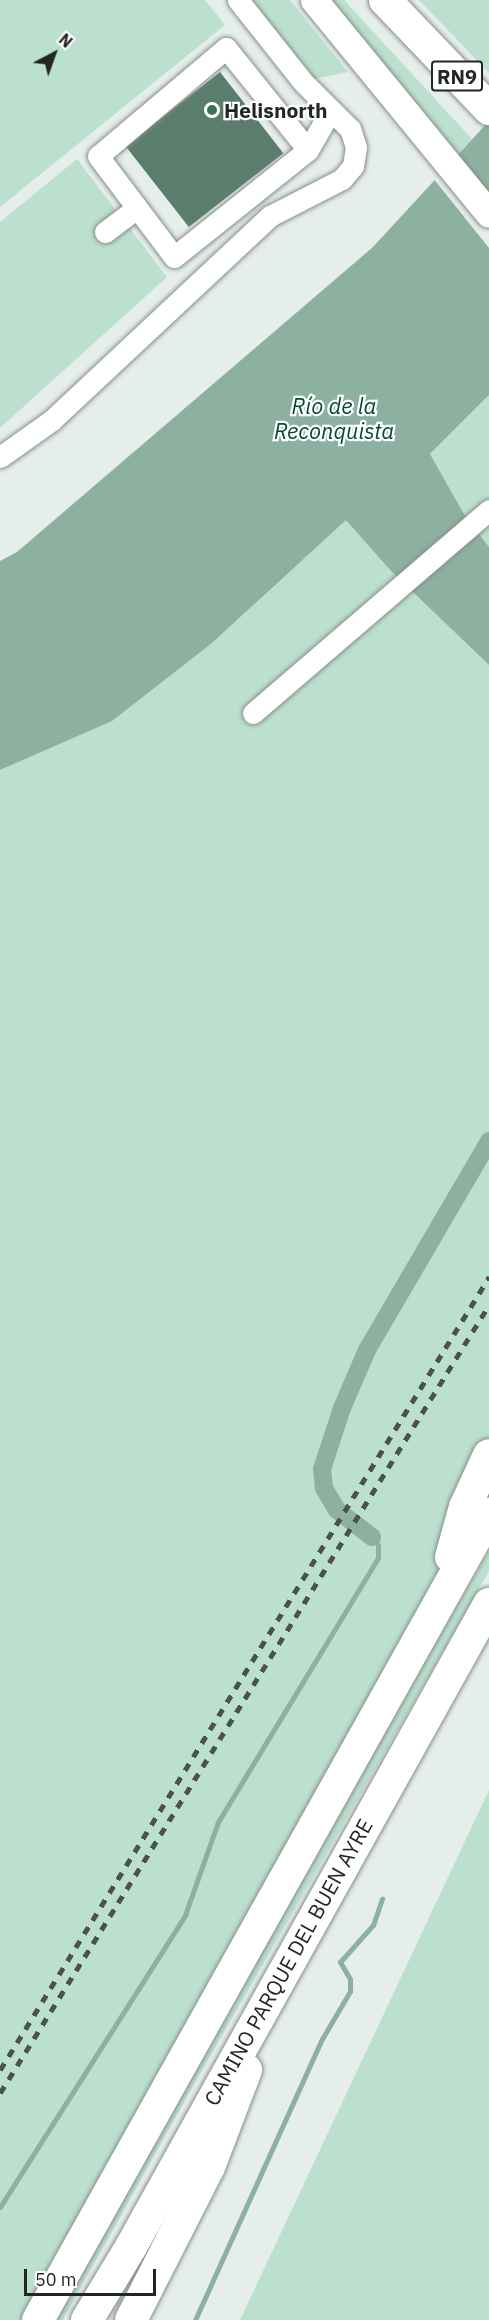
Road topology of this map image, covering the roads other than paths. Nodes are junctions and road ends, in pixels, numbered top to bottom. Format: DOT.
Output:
graph roads {
  1 [pos="238,0"];
  2 [pos="314,0"];
  3 [pos="385,0"];
  4 [pos="489,109"];
  5 [pos="331,111"];
  6 [pos="309,150"];
  7 [pos="136,208"];
  8 [pos="489,214"];
  9 [pos="105,232"];
  10 [pos="0,457"];
  11 [pos="484,514"];
  12 [pos="252,713"];
  13 [pos="489,1455"];
  14 [pos="489,1514"];
  15 [pos="489,1604"];
  16 [pos="435,1609"];
  17 [pos="289,1959"];
  18 [pos="65,2268"];
  19 [pos="27,2320"];
  20 [pos="38,2320"];
  21 [pos="87,2320"];
  22 [pos="131,2320"];
  1 -- 5 [label="street"];
  2 -- 8 [label="main road"];
  3 -- 4 [label="highway, RN9"];
  5 -- 6 [label="street"];
  5 -- 10 [label="street"];
  6 -- 7 [label="street"];
  6 -- 7 [label="street"];
  7 -- 9 [label="street"];
  11 -- 12 [label="street"];
  13 -- 16 [label="highway"];
  14 -- 16 [label="highway"];
  15 -- 17 [label="highway, CAMINO PARQUE DEL BUEN AYRE"];
  16 -- 18 [label="highway, CAMINO PARQUE DEL BUEN AYRE"];
  17 -- 21 [label="highway, CAMINO PARQUE DEL BUEN AYRE"];
  17 -- 22 [label="highway"];
  18 -- 19 [label="highway"];
  18 -- 20 [label="highway, CAMINO PARQUE DEL BUEN AYRE"];
}
